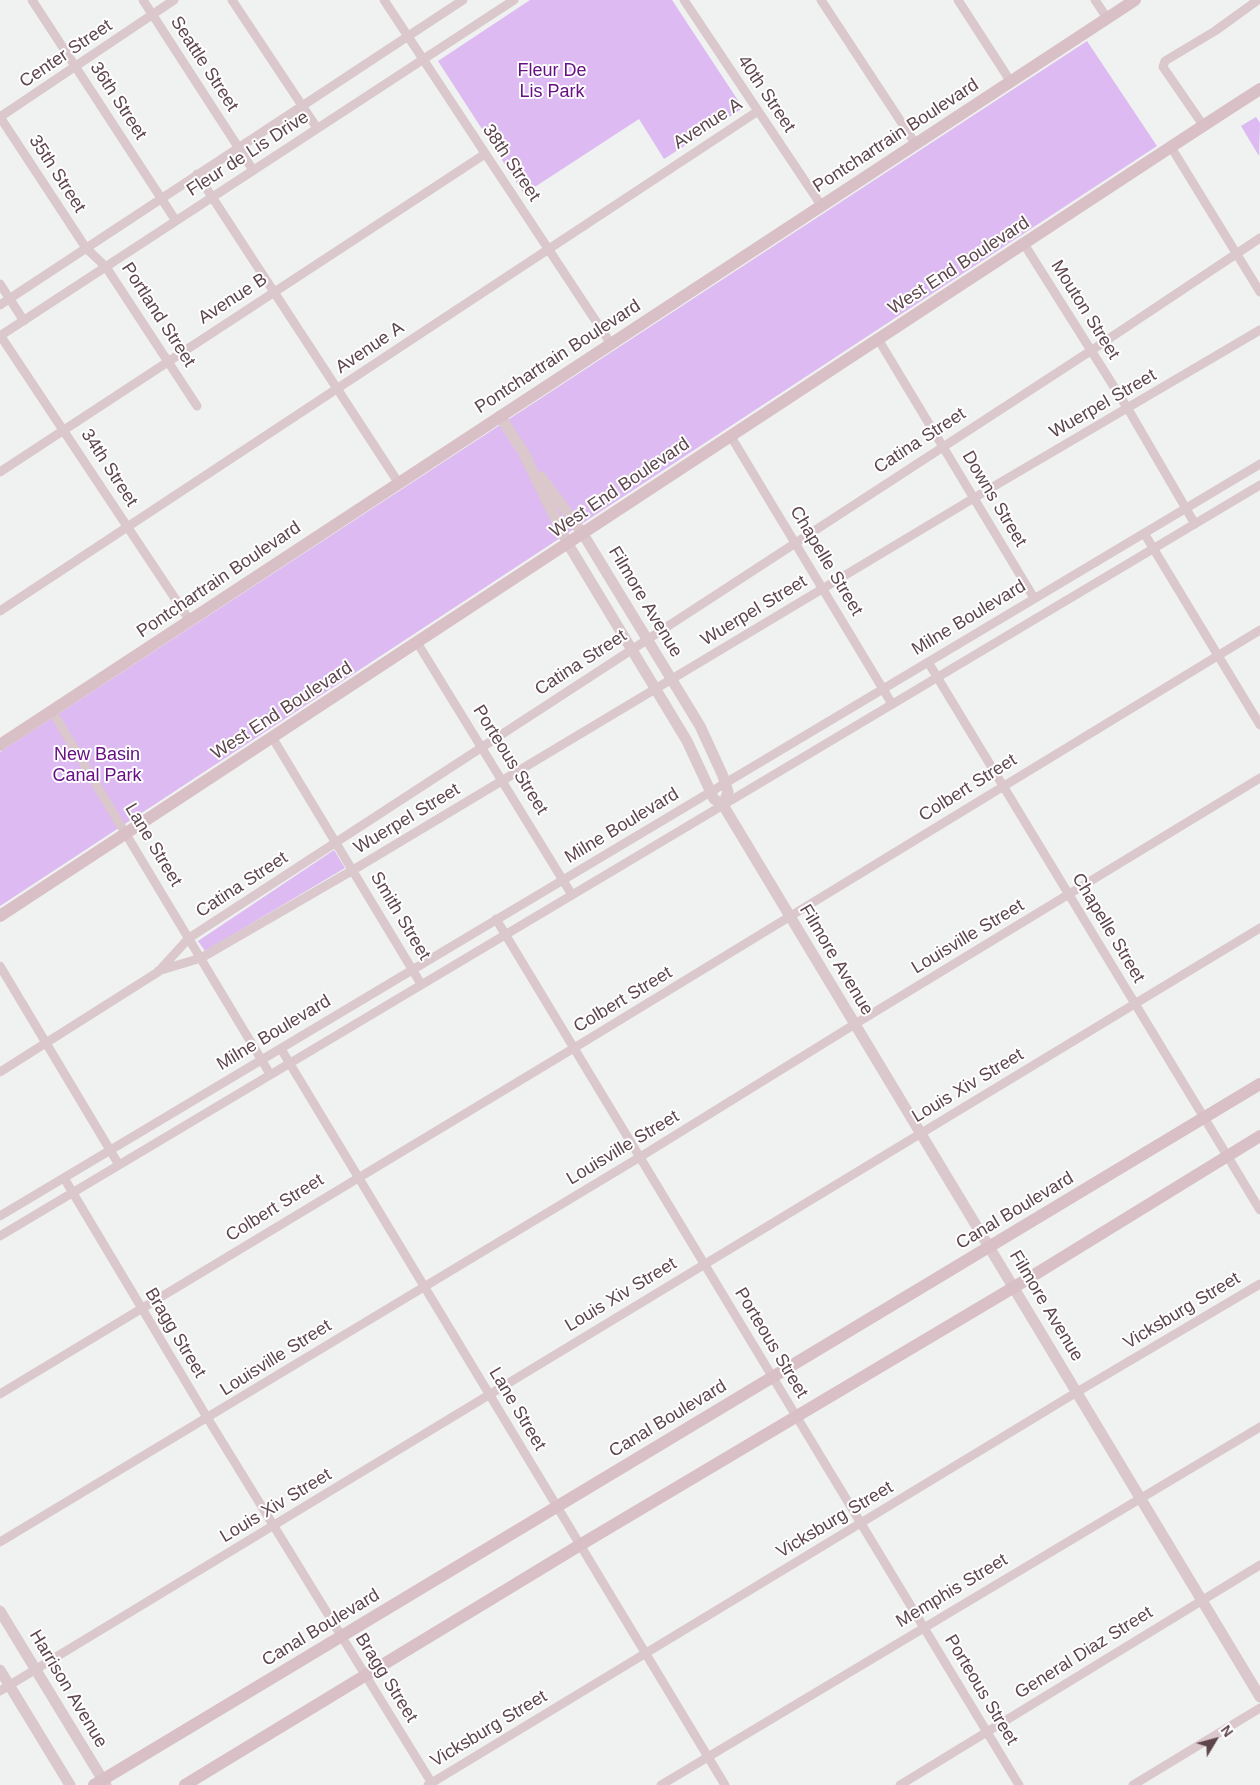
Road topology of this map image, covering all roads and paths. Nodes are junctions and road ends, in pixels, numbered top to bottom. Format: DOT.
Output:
graph roads {
  1 [pos="32,0"];
  2 [pos="142,0"];
  3 [pos="174,0"];
  4 [pos="232,0"];
  5 [pos="384,0"];
  6 [pos="463,0"];
  7 [pos="514,0"];
  8 [pos="684,0"];
  9 [pos="821,0"];
  10 [pos="958,0"];
  11 [pos="1095,0"];
  12 [pos="1135,0"];
  13 [pos="1258,0"];
  14 [pos="152,15"];
  15 [pos="1107,18"];
  16 [pos="408,36"];
  17 [pos="423,59"];
  18 [pos="76,68"];
  19 [pos="1011,82"];
  20 [pos="1260,89"];
  21 [pos="302,106"];
  22 [pos="758,111"];
  23 [pos="0,117"];
  24 [pos="1203,125"];
  25 [pos="317,128"];
  26 [pos="915,143"];
  27 [pos="239,147"];
  28 [pos="1170,147"];
  29 [pos="485,154"];
  30 [pos="253,170"];
  31 [pos="198,174"];
  32 [pos="161,198"];
  33 [pos="212,198"];
  34 [pos="821,206"];
  35 [pos="176,221"];
  36 [pos="1260,238"];
  37 [pos="1024,244"];
  38 [pos="86,248"];
  39 [pos="549,249"];
  40 [pos="1236,253"];
  41 [pos="106,266"];
  42 [pos="0,284"];
  43 [pos="273,292"];
  44 [pos="1260,292"];
  45 [pos="9,299"];
  46 [pos="0,305"];
  47 [pos="24,321"];
  48 [pos="1260,330"];
  49 [pos="0,335"];
  50 [pos="878,339"];
  51 [pos="611,344"];
  52 [pos="1092,350"];
  53 [pos="169,361"];
  54 [pos="338,389"];
  55 [pos="197,406"];
  56 [pos="1128,408"];
  57 [pos="500,416"];
  58 [pos="64,430"];
  59 [pos="730,435"];
  60 [pos="943,445"];
  61 [pos="524,454"];
  62 [pos="1260,464"];
  63 [pos="0,472"];
  64 [pos="398,482"];
  65 [pos="1260,485"];
  66 [pos="974,498"];
  67 [pos="1186,508"];
  68 [pos="1195,524"];
  69 [pos="128,527"];
  70 [pos="1144,533"];
  71 [pos="583,534"];
  72 [pos="796,542"];
  73 [pos="568,544"];
  74 [pos="1153,549"];
  75 [pos="824,588"];
  76 [pos="1034,598"];
  77 [pos="0,611"];
  78 [pos="190,621"];
  79 [pos="1260,630"];
  80 [pos="648,639"];
  81 [pos="418,644"];
  82 [pos="632,650"];
  83 [pos="1218,655"];
  84 [pos="928,662"];
  85 [pos="937,677"];
  86 [pos="672,680"];
  87 [pos="657,689"];
  88 [pos="883,689"];
  89 [pos="892,704"];
  90 [pos="52,711"];
  91 [pos="1260,726"];
  92 [pos="272,737"];
  93 [pos="0,745"];
  94 [pos="483,747"];
  95 [pos="1260,778"];
  96 [pos="504,780"];
  97 [pos="725,783"];
  98 [pos="1003,786"];
  99 [pos="710,792"];
  100 [pos="723,805"];
  101 [pos="127,834"];
  102 [pos="336,843"];
  103 [pos="353,870"];
  104 [pos="564,879"];
  105 [pos="572,895"];
  106 [pos="1069,895"];
  107 [pos="0,916"];
  108 [pos="789,917"];
  109 [pos="496,919"];
  110 [pos="1260,928"];
  111 [pos="506,934"];
  112 [pos="189,938"];
  113 [pos="201,958"];
  114 [pos="0,966"];
  115 [pos="412,969"];
  116 [pos="158,972"];
  117 [pos="422,984"];
  118 [pos="1135,1004"];
  119 [pos="854,1024"];
  120 [pos="47,1042"];
  121 [pos="574,1048"];
  122 [pos="281,1049"];
  123 [pos="262,1060"];
  124 [pos="290,1063"];
  125 [pos="0,1072"];
  126 [pos="270,1074"];
  127 [pos="1260,1084"];
  128 [pos="1204,1118"];
  129 [pos="921,1134"];
  130 [pos="1260,1136"];
  131 [pos="110,1151"];
  132 [pos="1227,1156"];
  133 [pos="640,1157"];
  134 [pos="119,1165"];
  135 [pos="358,1176"];
  136 [pos="64,1178"];
  137 [pos="72,1193"];
  138 [pos="1260,1210"];
  139 [pos="0,1216"];
  140 [pos="0,1236"];
  141 [pos="990,1246"];
  142 [pos="704,1264"];
  143 [pos="1260,1284"];
  144 [pos="424,1286"];
  145 [pos="1014,1288"];
  146 [pos="142,1309"];
  147 [pos="772,1376"];
  148 [pos="1077,1392"];
  149 [pos="0,1394"];
  150 [pos="489,1394"];
  151 [pos="796,1416"];
  152 [pos="208,1419"];
  153 [pos="1260,1427"];
  154 [pos="1141,1499"];
  155 [pos="557,1506"];
  156 [pos="861,1524"];
  157 [pos="275,1526"];
  158 [pos="0,1542"];
  159 [pos="580,1545"];
  160 [pos="1260,1565"];
  161 [pos="1202,1600"];
  162 [pos="0,1611"];
  163 [pos="923,1627"];
  164 [pos="341,1636"];
  165 [pos="645,1653"];
  166 [pos="35,1669"];
  167 [pos="0,1670"];
  168 [pos="366,1674"];
  169 [pos="5,1688"];
  170 [pos="1260,1697"];
  171 [pos="1260,1708"];
  172 [pos="987,1732"];
  173 [pos="708,1756"];
  174 [pos="101,1783"];
  175 [pos="431,1784"];
  176 [pos="70,1785"];
  177 [pos="185,1785"];
  178 [pos="661,1785"];
  179 [pos="725,1785"];
  180 [pos="900,1785"];
  181 [pos="1019,1785"];
  182 [pos="1133,1785"];
  1 -- 18 [label="street, 36th Street"];
  2 -- 14 [label="street, Seattle Street"];
  3 -- 14 [label="street, Center Street"];
  4 -- 21 [label="street"];
  5 -- 16 [label="street, 38th Street"];
  6 -- 16 [label="street, Fleur de Lis Drive"];
  7 -- 17 [label="street, Fleur de Lis Drive"];
  8 -- 22 [label="street, 40th Street"];
  9 -- 26 [label="street"];
  10 -- 19 [label="street"];
  11 -- 15 [label="street"];
  12 -- 15 [label="main road, Pontchartrain Boulevard"];
  13 -- 24 [label="street"];
  14 -- 18 [label="street, Center Street"];
  14 -- 27 [label="street, Seattle Street"];
  15 -- 19 [label="main road, Pontchartrain Boulevard"];
  16 -- 17 [label="street, 38th Street"];
  16 -- 21 [label="street, Fleur de Lis Drive"];
  17 -- 25 [label="street, Fleur de Lis Drive"];
  17 -- 29 [label="street, 38th Street"];
  18 -- 23 [label="street, Center Street"];
  18 -- 32 [label="street, 36th Street"];
  19 -- 26 [label="main road, Pontchartrain Boulevard"];
  20 -- 24 [label="main road, West End Boulevard"];
  21 -- 25 [label="street"];
  21 -- 27 [label="street, Fleur de Lis Drive"];
  22 -- 34 [label="street, 40th Street"];
  22 -- 39 [label="street, Avenue A"];
  23 -- 38 [label="street, 35th Street"];
  24 -- 28 [label="main road, West End Boulevard"];
  25 -- 30 [label="street, Fleur de Lis Drive"];
  26 -- 34 [label="main road, Pontchartrain Boulevard"];
  27 -- 30 [label="street, Seattle Street"];
  27 -- 31 [label="street, Fleur de Lis Drive"];
  28 -- 37 [label="main road, West End Boulevard"];
  28 -- 40 [label="street"];
  29 -- 39 [label="street, 38th Street"];
  29 -- 43 [label="street, Avenue B"];
  30 -- 33 [label="street, Fleur de Lis Drive"];
  31 -- 32 [label="street, Fleur de Lis Drive"];
  31 -- 33 [label="street"];
  32 -- 35 [label="street, 36th Street"];
  32 -- 38 [label="street, Fleur de Lis Drive"];
  33 -- 35 [label="street, Fleur de Lis Drive"];
  33 -- 43 [label="street"];
  34 -- 51 [label="main road, Pontchartrain Boulevard"];
  35 -- 41 [label="street, Fleur de Lis Drive"];
  36 -- 40 [label="street, Catina Street"];
  37 -- 50 [label="main road, West End Boulevard"];
  37 -- 52 [label="street, Mouton Street"];
  38 -- 41 [label="street, Portland Street"];
  38 -- 45 [label="street, Fleur de Lis Drive"];
  39 -- 51 [label="street, 38th Street"];
  39 -- 54 [label="street, Avenue A"];
  40 -- 44 [label="street"];
  40 -- 52 [label="street, Catina Street"];
  41 -- 47 [label="street, Fleur de Lis Drive"];
  41 -- 53 [label="street, Portland Street"];
  42 -- 45 [label="street"];
  43 -- 53 [label="street, Avenue B"];
  43 -- 54 [label="street"];
  45 -- 46 [label="street, Fleur de Lis Drive"];
  45 -- 47 [label="street"];
  47 -- 49 [label="street, Fleur de Lis Drive"];
  48 -- 56 [label="street, Wuerpel Street"];
  49 -- 58 [label="street, 34th Street"];
  50 -- 59 [label="main road, West End Boulevard"];
  50 -- 60 [label="street, Downs Street"];
  51 -- 57 [label="main road, Pontchartrain Boulevard"];
  52 -- 56 [label="street, Mouton Street"];
  52 -- 60 [label="street, Catina Street"];
  53 -- 55 [label="street, Portland Street"];
  53 -- 58 [label="street, Avenue B"];
  54 -- 64 [label="street"];
  54 -- 69 [label="street, Avenue A"];
  56 -- 66 [label="street, Wuerpel Street"];
  56 -- 67 [label="street, Mouton Street"];
  57 -- 61 [label="street, Filmore Avenue"];
  57 -- 64 [label="main road, Pontchartrain Boulevard"];
  58 -- 63 [label="street, Avenue B"];
  58 -- 69 [label="street, 34th Street"];
  59 -- 71 [label="main road, West End Boulevard"];
  59 -- 72 [label="street, Chapelle Street"];
  60 -- 66 [label="street, Downs Street"];
  60 -- 72 [label="street, Catina Street"];
  61 -- 71 [label="street, Filmore Avenue"];
  61 -- 73 [label="street, Filmore Avenue"];
  62 -- 67 [label="street, Milne Boulevard"];
  64 -- 78 [label="main road, Pontchartrain Boulevard"];
  65 -- 68 [label="street, Milne Boulevard"];
  66 -- 75 [label="street, Wuerpel Street"];
  66 -- 76 [label="street, Downs Street"];
  67 -- 68 [label="street, Mouton Street"];
  67 -- 70 [label="street, Milne Boulevard"];
  68 -- 74 [label="street, Milne Boulevard"];
  69 -- 77 [label="street, Avenue A"];
  69 -- 78 [label="street, 34th Street"];
  70 -- 74 [label="street"];
  70 -- 76 [label="street, Milne Boulevard"];
  71 -- 73 [label="main road, West End Boulevard"];
  71 -- 80 [label="street, Filmore Avenue"];
  72 -- 75 [label="street, Chapelle Street"];
  72 -- 80 [label="street, Catina Street"];
  73 -- 81 [label="main road, West End Boulevard"];
  73 -- 82 [label="street, Filmore Avenue"];
  74 -- 83 [label="street"];
  74 -- 85 [label="street, Milne Boulevard"];
  75 -- 86 [label="street, Wuerpel Street"];
  75 -- 88 [label="street, Chapelle Street"];
  76 -- 84 [label="street, Milne Boulevard"];
  78 -- 90 [label="main road, Pontchartrain Boulevard"];
  79 -- 83 [label="street, Colbert Street"];
  80 -- 82 [label="street, Catina Street"];
  80 -- 86 [label="street, Filmore Avenue"];
  81 -- 92 [label="main road, West End Boulevard"];
  81 -- 94 [label="street, Porteous Street"];
  82 -- 87 [label="street, Filmore Avenue"];
  82 -- 94 [label="street, Catina Street"];
  83 -- 91 [label="street"];
  83 -- 98 [label="street, Colbert Street"];
  84 -- 85 [label="street, Chapelle Street"];
  84 -- 88 [label="street, Milne Boulevard"];
  85 -- 89 [label="street, Milne Boulevard"];
  85 -- 98 [label="street, Chapelle Street"];
  86 -- 87 [label="street, Wuerpel Street"];
  86 -- 97 [label="street, Filmore Avenue"];
  87 -- 96 [label="street, Wuerpel Street"];
  87 -- 99 [label="street, Filmore Avenue"];
  88 -- 89 [label="street, Chapelle Street"];
  88 -- 97 [label="street, Milne Boulevard"];
  89 -- 100 [label="street, Milne Boulevard"];
  90 -- 93 [label="main road, Pontchartrain Boulevard"];
  90 -- 101 [label="street, Lane Street"];
  92 -- 101 [label="main road, West End Boulevard"];
  92 -- 102 [label="street, Smith Street"];
  94 -- 96 [label="street, Porteous Street"];
  94 -- 102 [label="street, Catina Street"];
  95 -- 106 [label="street, Louisville Street"];
  96 -- 103 [label="street, Wuerpel Street"];
  96 -- 104 [label="street, Porteous Street"];
  97 -- 99 [label="street, Milne Boulevard"];
  97 -- 100 [label="street, Filmore Avenue"];
  98 -- 106 [label="street, Chapelle Street"];
  98 -- 108 [label="street, Colbert Street"];
  99 -- 100 [label="street, Filmore Avenue"];
  99 -- 104 [label="street, Milne Boulevard"];
  100 -- 105 [label="street, Milne Boulevard"];
  100 -- 108 [label="street, Filmore Avenue"];
  101 -- 107 [label="main road, West End Boulevard"];
  101 -- 112 [label="street, Lane Street"];
  102 -- 103 [label="street, Smith Street"];
  102 -- 112 [label="street, Catina Street"];
  103 -- 113 [label="street, Wuerpel Street"];
  103 -- 115 [label="street, Smith Street"];
  104 -- 105 [label="street, Porteous Street"];
  104 -- 109 [label="street, Milne Boulevard"];
  105 -- 111 [label="street, Milne Boulevard"];
  106 -- 118 [label="street, Chapelle Street"];
  106 -- 119 [label="street, Louisville Street"];
  108 -- 119 [label="street, Filmore Avenue"];
  108 -- 121 [label="street, Colbert Street"];
  109 -- 111 [label="street, Porteous Street"];
  109 -- 115 [label="street, Milne Boulevard"];
  110 -- 118 [label="street, Louis Xiv Street"];
  111 -- 117 [label="street, Milne Boulevard"];
  111 -- 121 [label="street, Porteous Street"];
  112 -- 113 [label="street, Lane Street"];
  112 -- 116 [label="street, Catina Street"];
  113 -- 116 [label="street, Wuerpel Street"];
  113 -- 123 [label="street, Lane Street"];
  114 -- 120 [label="street"];
  115 -- 117 [label="street, Smith Street"];
  115 -- 122 [label="street, Milne Boulevard"];
  116 -- 120 [label="street, Catina Street"];
  117 -- 124 [label="street, Milne Boulevard"];
  118 -- 128 [label="street, Chapelle Street"];
  118 -- 129 [label="street, Louis Xiv Street"];
  119 -- 129 [label="street, Filmore Avenue"];
  119 -- 133 [label="street, Louisville Street"];
  120 -- 125 [label="street, Catina Street"];
  120 -- 131 [label="street"];
  121 -- 133 [label="street, Porteous Street"];
  121 -- 135 [label="street, Colbert Street"];
  122 -- 123 [label="street, Milne Boulevard"];
  122 -- 124 [label="street, Lane Street"];
  123 -- 126 [label="street, Lane Street"];
  123 -- 131 [label="street, Milne Boulevard"];
  124 -- 126 [label="street, Milne Boulevard"];
  124 -- 135 [label="street, Lane Street"];
  126 -- 134 [label="street, Milne Boulevard"];
  127 -- 128 [label="main road, Canal Boulevard"];
  128 -- 132 [label="street, Chapelle Street"];
  128 -- 141 [label="main road, Canal Boulevard"];
  129 -- 141 [label="street, Filmore Avenue"];
  129 -- 142 [label="street, Louis Xiv Street"];
  130 -- 132 [label="main road"];
  131 -- 134 [label="street"];
  131 -- 136 [label="street, Milne Boulevard"];
  132 -- 138 [label="street, Chapelle Street"];
  132 -- 145 [label="main road"];
  133 -- 142 [label="street, Porteous Street"];
  133 -- 144 [label="street, Louisville Street"];
  134 -- 137 [label="street, Milne Boulevard"];
  135 -- 144 [label="street, Lane Street"];
  135 -- 146 [label="street, Colbert Street"];
  136 -- 137 [label="street, Bragg Street"];
  136 -- 139 [label="street, Milne Boulevard"];
  137 -- 140 [label="street, Milne Boulevard"];
  137 -- 146 [label="street, Bragg Street"];
  141 -- 145 [label="street, Filmore Avenue"];
  141 -- 147 [label="main road, Canal Boulevard"];
  142 -- 147 [label="street, Porteous Street"];
  142 -- 150 [label="street, Louis Xiv Street"];
  143 -- 148 [label="street, Vicksburg Street"];
  144 -- 150 [label="street, Lane Street"];
  144 -- 152 [label="street, Louisville Street"];
  145 -- 148 [label="street, Filmore Avenue"];
  145 -- 151 [label="main road"];
  146 -- 149 [label="street, Colbert Street"];
  146 -- 152 [label="street, Bragg Street"];
  147 -- 151 [label="street, Porteous Street"];
  147 -- 155 [label="main road, Canal Boulevard"];
  148 -- 154 [label="street, Filmore Avenue"];
  148 -- 156 [label="street, Vicksburg Street"];
  150 -- 155 [label="street, Lane Street"];
  150 -- 157 [label="street, Louis Xiv Street"];
  151 -- 156 [label="street, Porteous Street"];
  151 -- 159 [label="main road"];
  152 -- 157 [label="street, Bragg Street"];
  152 -- 158 [label="street, Louisville Street"];
  153 -- 154 [label="street, Memphis Street"];
  154 -- 161 [label="street, Filmore Avenue"];
  154 -- 163 [label="street, Memphis Street"];
  155 -- 159 [label="street, Lane Street"];
  155 -- 164 [label="main road, Canal Boulevard"];
  156 -- 163 [label="street, Porteous Street"];
  156 -- 165 [label="street, Vicksburg Street"];
  157 -- 164 [label="street, Bragg Street"];
  157 -- 166 [label="street, Louis Xiv Street"];
  159 -- 165 [label="street, Lane Street"];
  159 -- 168 [label="main road"];
  160 -- 161 [label="street, General Diaz Street"];
  161 -- 170 [label="street, Filmore Avenue"];
  161 -- 172 [label="street, General Diaz Street"];
  162 -- 166 [label="street, Harrison Avenue"];
  163 -- 172 [label="street, Porteous Street"];
  163 -- 173 [label="street, Memphis Street"];
  164 -- 168 [label="street, Bragg Street"];
  164 -- 174 [label="main road, Canal Boulevard"];
  165 -- 173 [label="street, Lane Street"];
  165 -- 175 [label="street, Vicksburg Street"];
  166 -- 169 [label="street, Louis Xiv Street"];
  166 -- 174 [label="street, Harrison Avenue"];
  167 -- 169 [label="street"];
  168 -- 175 [label="street, Bragg Street"];
  168 -- 177 [label="main road"];
  169 -- 176 [label="street"];
  171 -- 182 [label="street"];
  172 -- 180 [label="street, General Diaz Street"];
  172 -- 181 [label="street, Porteous Street"];
  173 -- 178 [label="street, Memphis Street"];
  173 -- 179 [label="street, Lane Street"];
}
